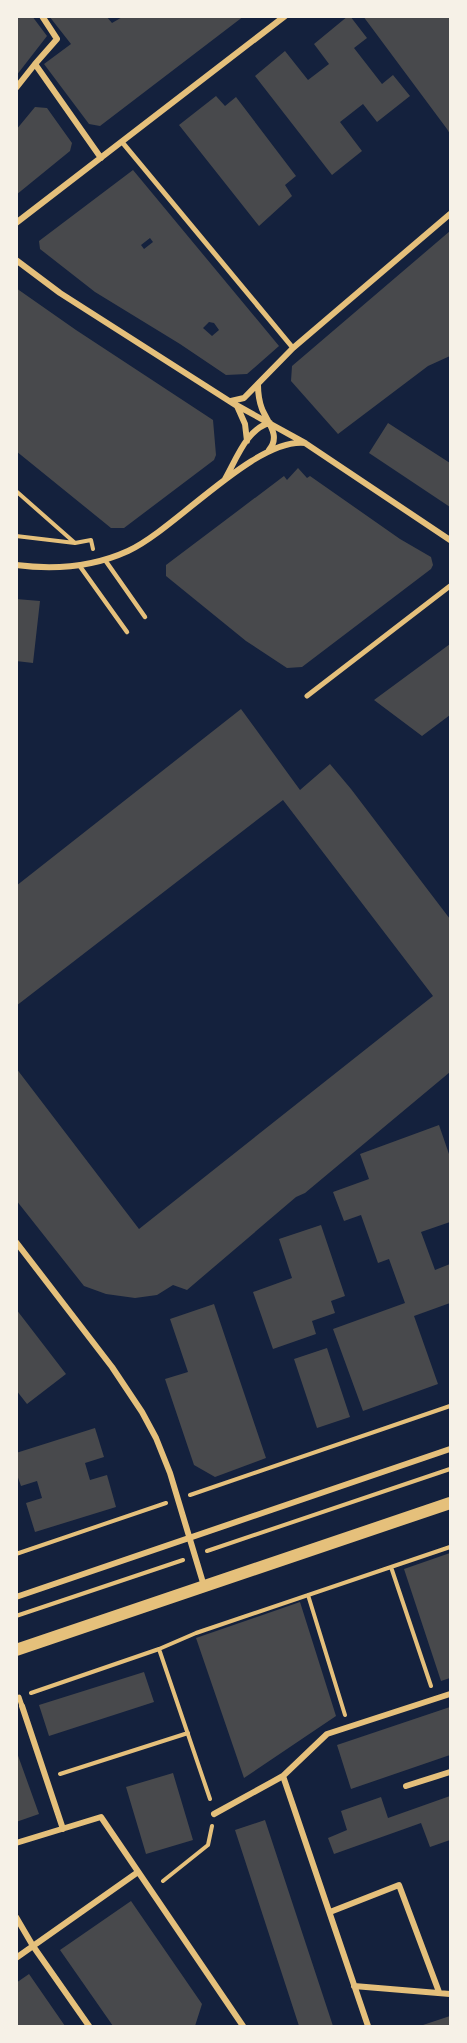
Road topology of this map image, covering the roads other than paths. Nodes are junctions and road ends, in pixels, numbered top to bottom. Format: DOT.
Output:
graph roads {
  1 [pos="42,16"];
  2 [pos="285,16"];
  3 [pos="276,19"];
  4 [pos="35,64"];
  5 [pos="16,88"];
  6 [pos="122,142"];
  7 [pos="101,158"];
  8 [pos="450,214"];
  9 [pos="16,223"];
  10 [pos="16,260"];
  11 [pos="293,348"];
  12 [pos="258,384"];
  13 [pos="227,400"];
  14 [pos="237,406"];
  15 [pos="270,423"];
  16 [pos="247,441"];
  17 [pos="305,443"];
  18 [pos="267,453"];
  19 [pos="223,482"];
  20 [pos="450,540"];
  21 [pos="105,560"];
  22 [pos="16,565"];
  23 [pos="79,565"];
  24 [pos="450,586"];
  25 [pos="145,617"];
  26 [pos="127,632"];
  27 [pos="307,696"];
  28 [pos="16,1242"];
  29 [pos="450,1449"];
  30 [pos="450,1503"];
  31 [pos="190,1538"];
  32 [pos="205,1586"];
  33 [pos="16,1597"];
  34 [pos="16,1650"];
  35 [pos="450,1694"];
  36 [pos="19,1697"];
  37 [pos="22,1707"];
  38 [pos="450,1772"];
  39 [pos="283,1776"];
  40 [pos="406,1786"];
  41 [pos="214,1814"];
  42 [pos="63,1829"];
  43 [pos="16,1843"];
  44 [pos="138,1872"];
  45 [pos="330,1912"];
  46 [pos="16,1917"];
  47 [pos="33,1946"];
  48 [pos="16,1958"];
  49 [pos="354,1986"];
  50 [pos="439,1992"];
  51 [pos="450,1994"];
  52 [pos="89,2026"];
  53 [pos="243,2026"];
  54 [pos="368,2026"];
  1 -- 4 [label="street"];
  2 -- 3 [label="street"];
  3 -- 6 [label="street"];
  4 -- 5 [label="street"];
  4 -- 7 [label="street"];
  6 -- 7 [label="street"];
  6 -- 11 [label="street"];
  7 -- 9 [label="street"];
  8 -- 11 [label="street"];
  10 -- 13 [label="street"];
  11 -- 12 [label="street"];
  12 -- 13 [label="street"];
  12 -- 15 [label="street"];
  13 -- 14 [label="street"];
  14 -- 15 [label="street"];
  14 -- 16 [label="street"];
  15 -- 16 [label="street"];
  15 -- 17 [label="street"];
  15 -- 18 [label="street"];
  16 -- 19 [label="street"];
  17 -- 18 [label="street"];
  17 -- 20 [label="street"];
  18 -- 19 [label="street"];
  19 -- 21 [label="street"];
  21 -- 23 [label="street"];
  21 -- 25 [label="lane"];
  22 -- 23 [label="street"];
  23 -- 26 [label="lane"];
  24 -- 27 [label="street"];
  28 -- 31 [label="street"];
  29 -- 31 [label="street"];
  30 -- 32 [label="main road"];
  31 -- 32 [label="street"];
  31 -- 33 [label="street"];
  32 -- 34 [label="main road"];
  35 -- 39 [label="street"];
  36 -- 37 [label="street"];
  37 -- 42 [label="street"];
  38 -- 40 [label="street"];
  39 -- 41 [label="street"];
  39 -- 45 [label="street"];
  42 -- 43 [label="street"];
  42 -- 44 [label="street"];
  44 -- 47 [label="street"];
  44 -- 53 [label="street"];
  45 -- 49 [label="street"];
  45 -- 50 [label="street"];
  46 -- 47 [label="street"];
  47 -- 48 [label="street"];
  47 -- 52 [label="street"];
  49 -- 50 [label="street"];
  49 -- 54 [label="street"];
  50 -- 51 [label="street"];
}
